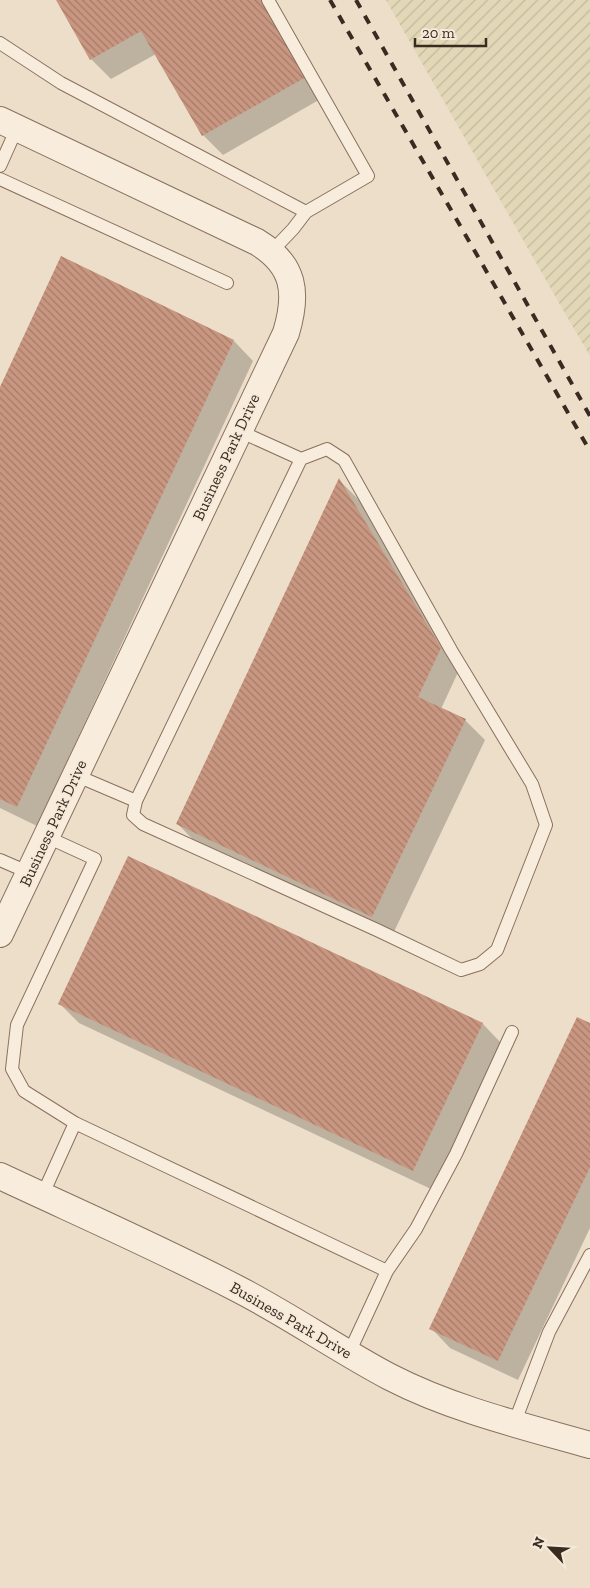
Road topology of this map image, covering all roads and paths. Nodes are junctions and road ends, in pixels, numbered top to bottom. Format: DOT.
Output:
graph roads {
  1 [pos="268,0"];
  2 [pos="0,43"];
  3 [pos="9,124"];
  4 [pos="0,166"];
  5 [pos="0,179"];
  6 [pos="306,212"];
  7 [pos="272,251"];
  8 [pos="227,283"];
  9 [pos="239,431"];
  10 [pos="301,460"];
  11 [pos="76,775"];
  12 [pos="136,801"];
  13 [pos="47,836"];
  14 [pos="0,860"];
  15 [pos="30,873"];
  16 [pos="0,934"];
  17 [pos="512,1032"];
  18 [pos="75,1124"];
  19 [pos="0,1176"];
  20 [pos="42,1196"];
  21 [pos="590,1255"];
  22 [pos="387,1271"];
  23 [pos="349,1353"];
  24 [pos="514,1424"];
  25 [pos="590,1446"];
  1 -- 6 [label="lane"];
  2 -- 6 [label="lane"];
  3 -- 4 [label="lane"];
  3 -- 7 [label="street, Business Park Drive"];
  5 -- 8 [label="lane"];
  6 -- 7 [label="lane"];
  7 -- 9 [label="street, Business Park Drive"];
  9 -- 10 [label="lane"];
  9 -- 11 [label="street, Business Park Drive"];
  10 -- 12 [label="lane"];
  10 -- 12 [label="lane"];
  11 -- 12 [label="lane"];
  11 -- 13 [label="street, Business Park Drive"];
  13 -- 15 [label="street, Business Park Drive"];
  13 -- 18 [label="lane"];
  14 -- 15 [label="lane"];
  15 -- 16 [label="street, Business Park Drive"];
  17 -- 22 [label="lane"];
  18 -- 20 [label="lane"];
  18 -- 22 [label="lane"];
  19 -- 20 [label="street, Business Park Drive"];
  20 -- 23 [label="street, Business Park Drive"];
  21 -- 24 [label="lane"];
  22 -- 23 [label="lane"];
  23 -- 24 [label="street, Business Park Drive"];
  24 -- 25 [label="street, Business Park Drive"];
}
